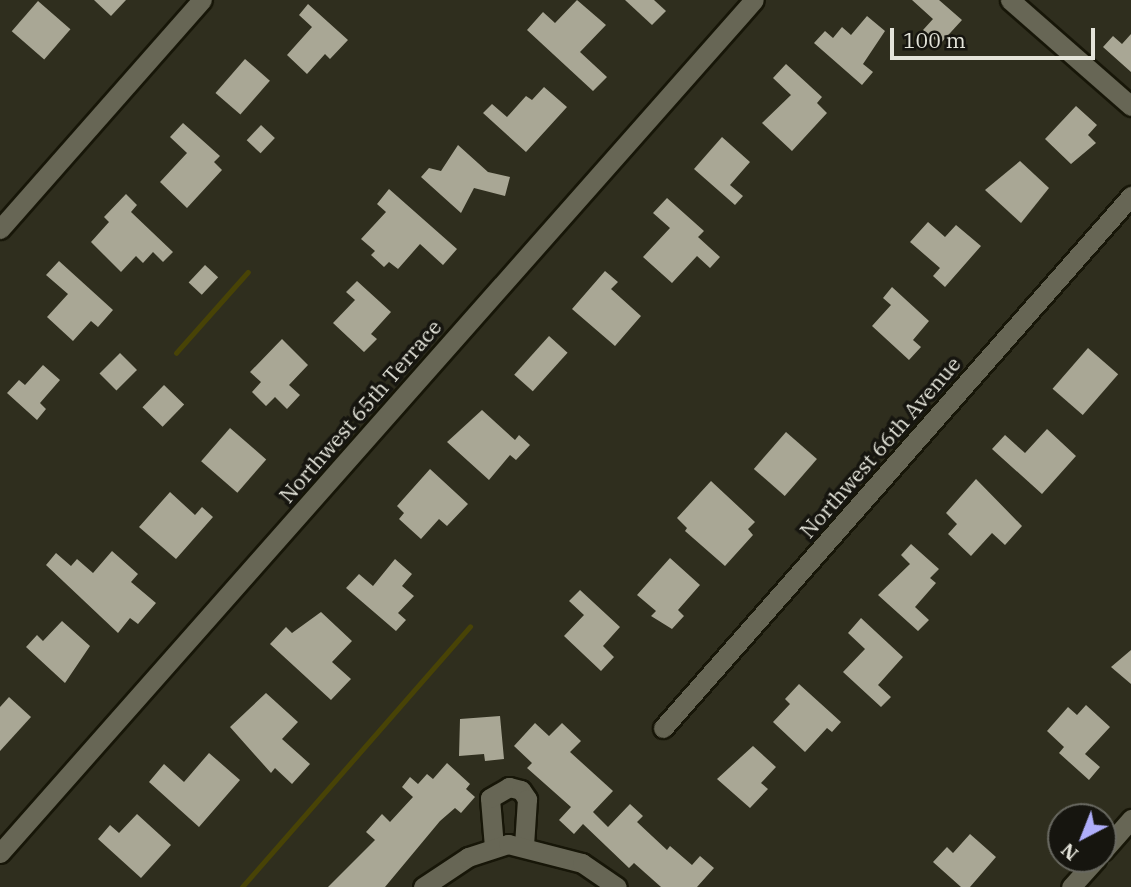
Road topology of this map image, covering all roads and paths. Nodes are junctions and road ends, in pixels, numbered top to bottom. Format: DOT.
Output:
graph roads {
  1 [pos="202,0"];
  2 [pos="754,0"];
  3 [pos="1010,0"];
  4 [pos="1131,106"];
  5 [pos="1131,196"];
  6 [pos="0,229"];
  7 [pos="663,727"];
  8 [pos="1131,819"];
  9 [pos="1117,835"];
  10 [pos="0,853"];
  11 [pos="1084,873"];
  12 [pos="423,887"];
  13 [pos="617,887"];
  14 [pos="1071,887"];
  1 -- 6 [label="street"];
  2 -- 10 [label="street, Northwest 65th Terrace"];
  3 -- 4 [label="street"];
  5 -- 7 [label="street, Northwest 66th Avenue"];
  8 -- 9 [label="street"];
  11 -- 14 [label="street"];
  12 -- 13 [label="street"];
}
